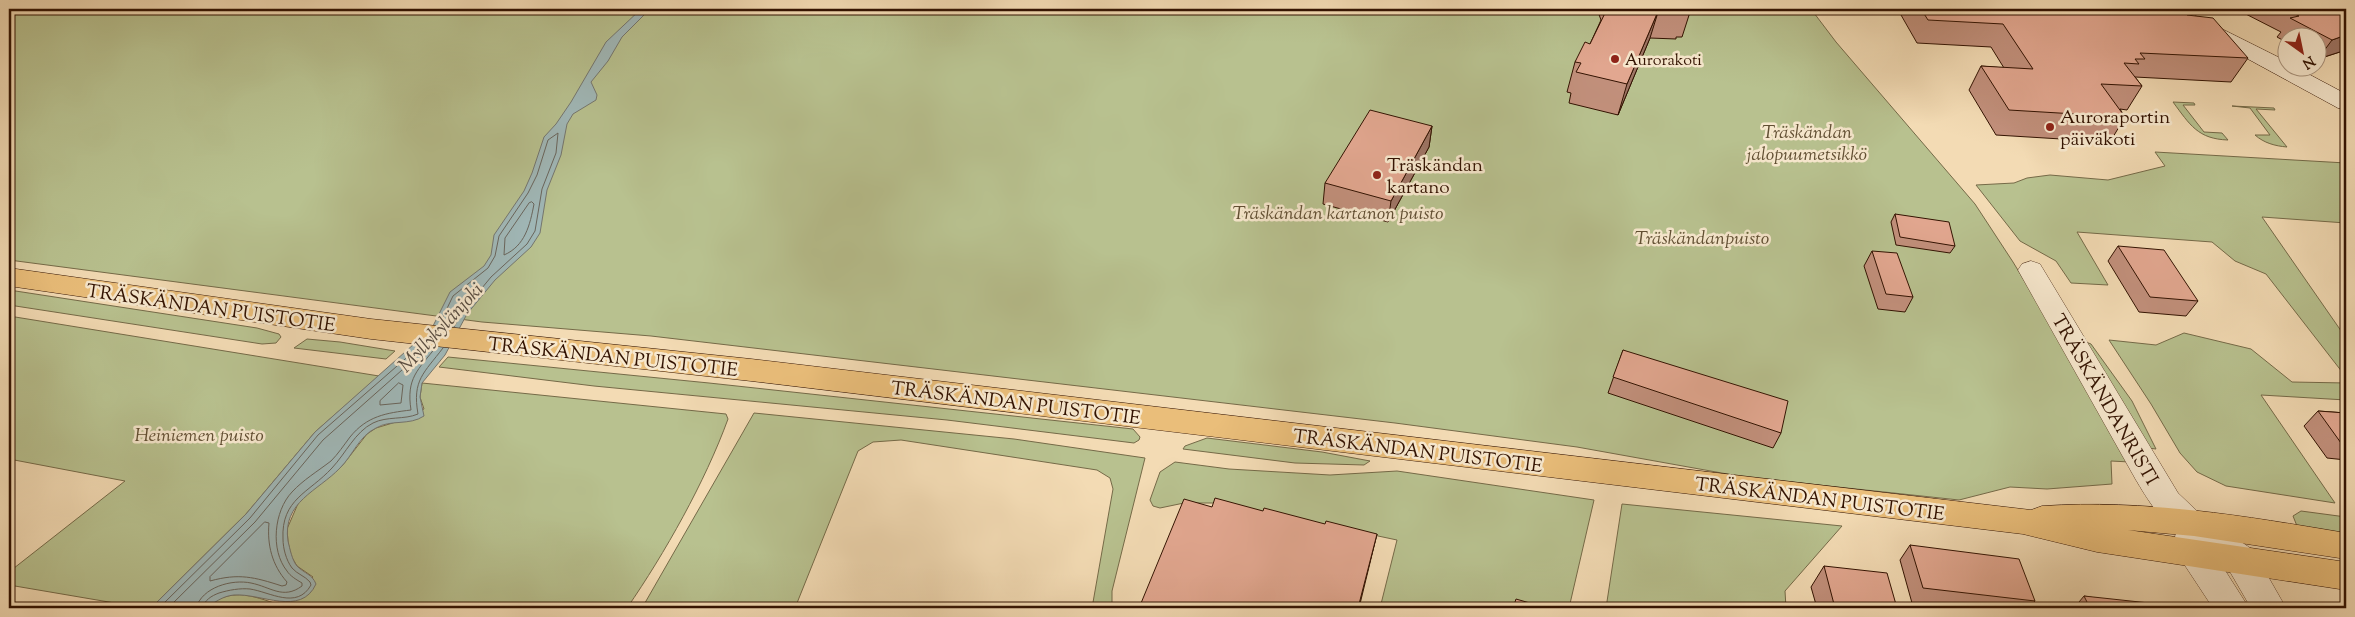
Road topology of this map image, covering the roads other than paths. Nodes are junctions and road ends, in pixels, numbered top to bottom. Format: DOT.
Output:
graph roads {
  1 [pos="2166,9"];
  2 [pos="2345,103"];
  3 [pos="2031,270"];
  4 [pos="9,277"];
  5 [pos="2023,521"];
  6 [pos="2188,522"];
  7 [pos="2346,546"];
  8 [pos="2196,554"];
  9 [pos="2241,560"];
  10 [pos="2346,576"];
  11 [pos="2232,608"];
  12 [pos="2269,608"];
  1 -- 2 [label="street"];
  3 -- 6 [label="street, TRÄSKÄNDANRISTI"];
  4 -- 5 [label="main road, TRÄSKÄNDAN PUISTOTIE"];
  5 -- 6 [label="main road, TRÄSKÄNDAN PUISTOTIE"];
  5 -- 8 [label="main road, TRÄSKÄNDAN PUISTOTIE"];
  6 -- 7 [label="main road, TRÄSKÄNDAN PUISTOTIE"];
  6 -- 8 [label="street"];
  6 -- 9 [label="street, TRÄSKÄNDANRISTI"];
  8 -- 9 [label="main road, TRÄSKÄNDAN PUISTOTIE"];
  8 -- 11 [label="street"];
  9 -- 10 [label="main road, TRÄSKÄNDAN PUISTOTIE"];
  9 -- 12 [label="street"];
}
